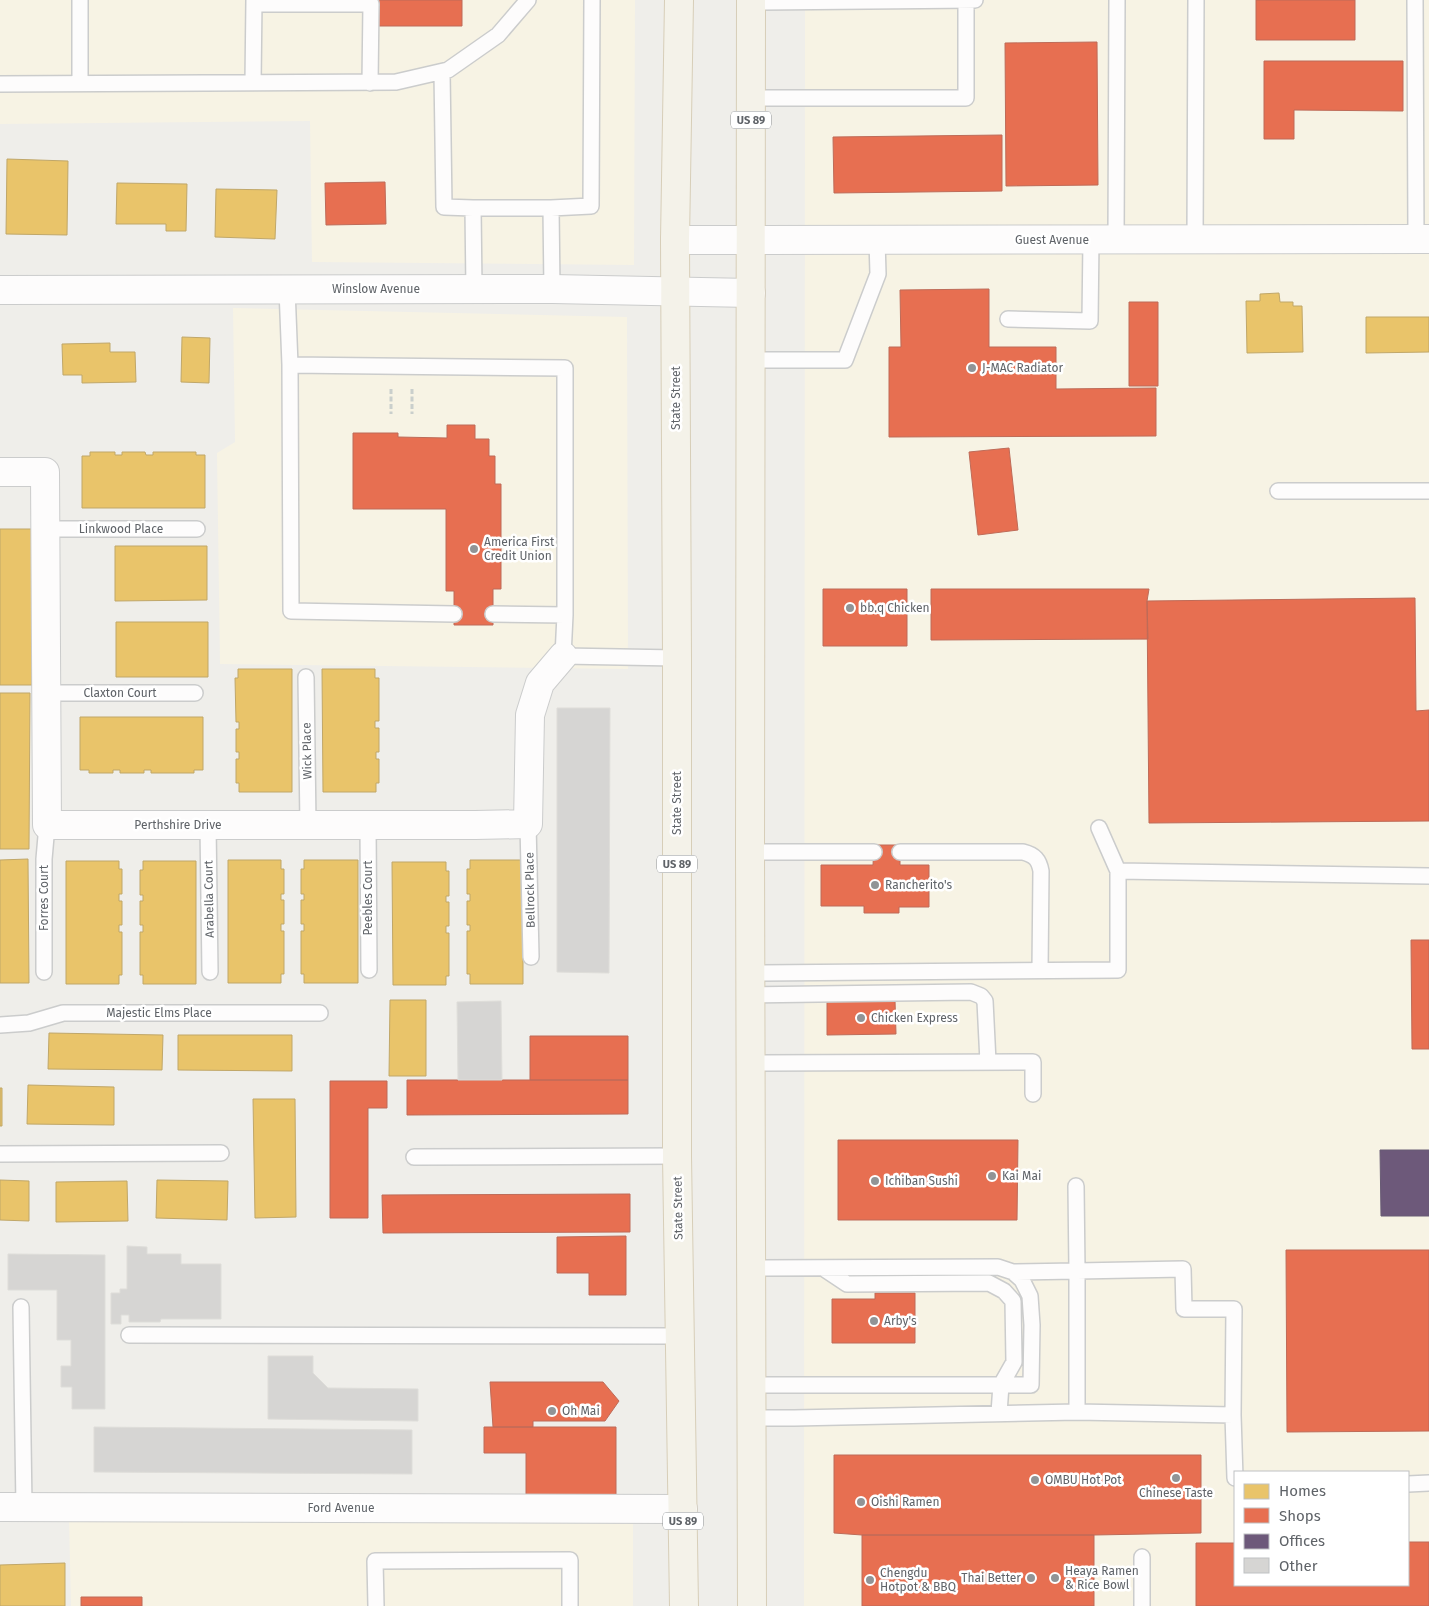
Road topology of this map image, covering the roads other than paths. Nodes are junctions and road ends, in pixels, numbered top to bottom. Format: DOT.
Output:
graph roads {
  1 [pos="80,0"];
  2 [pos="528,0"];
  3 [pos="592,0"];
  4 [pos="679,0"];
  5 [pos="966,0"];
  6 [pos="975,0"];
  7 [pos="1117,0"];
  8 [pos="1196,0"];
  9 [pos="1415,0"];
  10 [pos="751,1"];
  11 [pos="254,2"];
  12 [pos="442,72"];
  13 [pos="80,83"];
  14 [pos="253,83"];
  15 [pos="370,83"];
  16 [pos="0,84"];
  17 [pos="751,98"];
  18 [pos="473,208"];
  19 [pos="551,208"];
  20 [pos="1422,239"];
  21 [pos="675,240"];
  22 [pos="750,240"];
  23 [pos="877,240"];
  24 [pos="1103,240"];
  25 [pos="1195,240"];
  26 [pos="287,289"];
  27 [pos="474,289"];
  28 [pos="552,289"];
  29 [pos="0,290"];
  30 [pos="675,293"];
  31 [pos="751,293"];
  32 [pos="1008,319"];
  33 [pos="751,360"];
  34 [pos="290,365"];
  35 [pos="0,472"];
  36 [pos="1278,491"];
  37 [pos="1429,491"];
  38 [pos="45,529"];
  39 [pos="197,529"];
  40 [pos="454,614"];
  41 [pos="493,614"];
  42 [pos="565,615"];
  43 [pos="563,656"];
  44 [pos="677,658"];
  45 [pos="306,677"];
  46 [pos="46,693"];
  47 [pos="195,693"];
  48 [pos="528,824"];
  49 [pos="47,825"];
  50 [pos="208,825"];
  51 [pos="308,825"];
  52 [pos="368,825"];
  53 [pos="1099,828"];
  54 [pos="750,852"];
  55 [pos="874,852"];
  56 [pos="900,852"];
  57 [pos="1118,872"];
  58 [pos="1429,876"];
  59 [pos="531,957"];
  60 [pos="369,970"];
  61 [pos="1040,970"];
  62 [pos="44,972"];
  63 [pos="210,972"];
  64 [pos="751,984"];
  65 [pos="320,1013"];
  66 [pos="0,1025"];
  67 [pos="988,1062"];
  68 [pos="751,1063"];
  69 [pos="1033,1094"];
  70 [pos="220,1153"];
  71 [pos="0,1154"];
  72 [pos="677,1156"];
  73 [pos="414,1157"];
  74 [pos="1076,1186"];
  75 [pos="751,1268"];
  76 [pos="824,1268"];
  77 [pos="1077,1270"];
  78 [pos="1013,1272"];
  79 [pos="21,1307"];
  80 [pos="129,1335"];
  81 [pos="679,1336"];
  82 [pos="751,1385"];
  83 [pos="1001,1385"];
  84 [pos="1077,1412"];
  85 [pos="999,1413"];
  86 [pos="1232,1415"];
  87 [pos="751,1418"];
  88 [pos="1235,1471"];
  89 [pos="1409,1484"];
  90 [pos="1429,1484"];
  91 [pos="12,1507"];
  92 [pos="683,1509"];
  93 [pos="1142,1557"];
  94 [pos="376,1606"];
  95 [pos="570,1606"];
  96 [pos="684,1606"];
  97 [pos="752,1606"];
  98 [pos="1142,1606"];
  1 -- 13 [label="lane"];
  2 -- 12 [label="lane"];
  3 -- 19 [label="lane"];
  4 -- 21 [label="main road, State Street / US 89"];
  5 -- 6 [label="lane"];
  5 -- 10 [label="lane"];
  5 -- 17 [label="lane"];
  7 -- 24 [label="lane"];
  8 -- 25 [label="lane"];
  9 -- 20 [label="lane"];
  10 -- 17 [label="main road, US 89"];
  11 -- 14 [label="lane"];
  11 -- 15 [label="lane"];
  12 -- 15 [label="lane"];
  12 -- 18 [label="lane"];
  13 -- 14 [label="lane"];
  13 -- 16 [label="lane"];
  14 -- 15 [label="lane"];
  17 -- 22 [label="main road, US 89"];
  18 -- 19 [label="lane"];
  18 -- 27 [label="lane"];
  19 -- 28 [label="lane"];
  20 -- 25 [label="street, Guest Avenue"];
  21 -- 22 [label="street, Guest Avenue"];
  21 -- 30 [label="main road, State Street / US 89"];
  22 -- 23 [label="street, Guest Avenue"];
  22 -- 31 [label="main road, US 89"];
  23 -- 24 [label="street, Guest Avenue"];
  23 -- 33 [label="lane"];
  24 -- 25 [label="street, Guest Avenue"];
  24 -- 32 [label="lane"];
  26 -- 27 [label="street, Winslow Avenue"];
  26 -- 29 [label="street, Winslow Avenue"];
  26 -- 34 [label="lane"];
  27 -- 28 [label="street, Winslow Avenue"];
  28 -- 30 [label="street, Winslow Avenue"];
  30 -- 31 [label="street, Winslow Avenue"];
  30 -- 44 [label="main road, State Street / US 89"];
  31 -- 33 [label="main road, US 89"];
  33 -- 54 [label="main road, US 89"];
  34 -- 40 [label="lane"];
  34 -- 42 [label="lane"];
  35 -- 38 [label="street"];
  36 -- 37 [label="lane"];
  38 -- 39 [label="lane, Linkwood Place"];
  38 -- 46 [label="street"];
  41 -- 42 [label="lane"];
  42 -- 43 [label="lane"];
  43 -- 44 [label="lane"];
  43 -- 48 [label="street"];
  44 -- 72 [label="main road, State Street / US 89"];
  45 -- 51 [label="lane, Wick Place"];
  46 -- 47 [label="lane, Claxton Court"];
  46 -- 49 [label="street"];
  48 -- 52 [label="street, Perthshire Drive"];
  48 -- 59 [label="lane, Bellrock Place"];
  49 -- 50 [label="street, Perthshire Drive"];
  49 -- 62 [label="lane, Forres Court"];
  50 -- 51 [label="street, Perthshire Drive"];
  50 -- 63 [label="lane, Arabella Court"];
  51 -- 52 [label="street, Perthshire Drive"];
  52 -- 60 [label="lane, Peebles Court"];
  53 -- 57 [label="lane"];
  54 -- 55 [label="lane"];
  54 -- 64 [label="main road, US 89"];
  56 -- 61 [label="lane"];
  57 -- 58 [label="lane"];
  57 -- 61 [label="lane"];
  61 -- 64 [label="lane"];
  64 -- 67 [label="lane"];
  64 -- 68 [label="main road, US 89"];
  65 -- 66 [label="lane, Majestic Elms Place"];
  67 -- 68 [label="lane"];
  67 -- 69 [label="lane"];
  68 -- 75 [label="main road, US 89"];
  70 -- 71 [label="lane"];
  72 -- 73 [label="lane"];
  72 -- 81 [label="main road, State Street / US 89"];
  74 -- 77 [label="lane"];
  75 -- 76 [label="lane"];
  75 -- 82 [label="main road, US 89"];
  76 -- 78 [label="lane"];
  76 -- 83 [label="lane"];
  77 -- 78 [label="lane"];
  77 -- 84 [label="lane"];
  77 -- 86 [label="lane"];
  78 -- 83 [label="lane"];
  79 -- 91 [label="lane"];
  80 -- 81 [label="lane"];
  81 -- 92 [label="main road, State Street / US 89"];
  82 -- 83 [label="lane"];
  82 -- 87 [label="main road, US 89"];
  83 -- 85 [label="lane"];
  84 -- 85 [label="lane"];
  84 -- 86 [label="lane"];
  85 -- 87 [label="lane"];
  86 -- 88 [label="lane"];
  87 -- 97 [label="main road, US 89"];
  89 -- 90 [label="lane"];
  91 -- 92 [label="street, Ford Avenue"];
  92 -- 96 [label="main road, State Street / US 89"];
  93 -- 98 [label="lane"];
  94 -- 95 [label="lane"];
}
